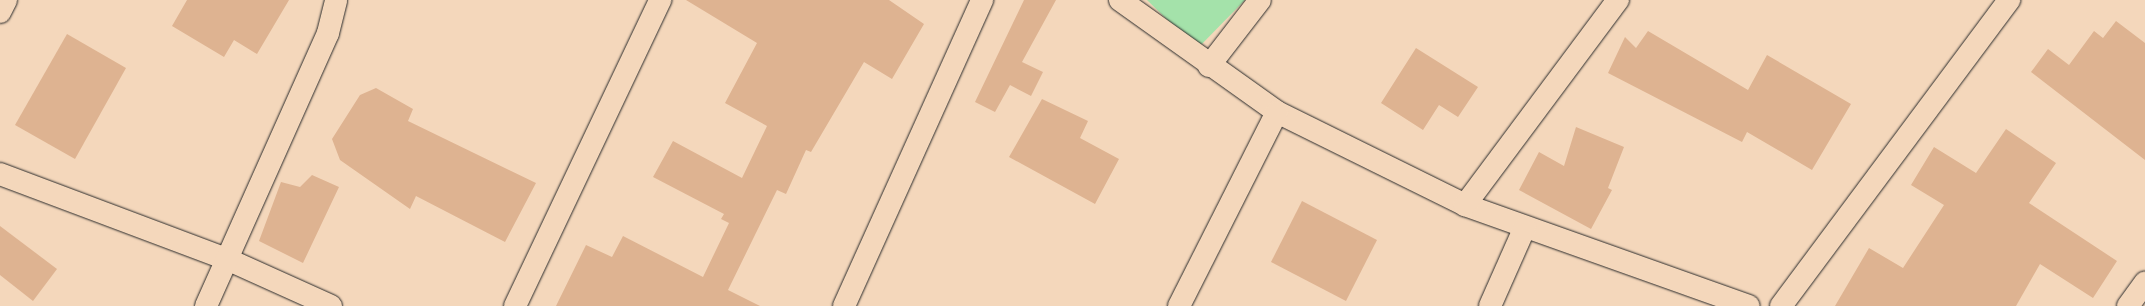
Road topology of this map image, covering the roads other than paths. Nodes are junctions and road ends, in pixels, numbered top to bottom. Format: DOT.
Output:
graph roads {
  1 [pos="6,0"];
  2 [pos="336,0"];
  3 [pos="660,0"];
  4 [pos="982,0"];
  5 [pos="1120,0"];
  6 [pos="1260,0"];
  7 [pos="1618,0"];
  8 [pos="2009,0"];
  9 [pos="0,12"];
  10 [pos="1209,66"];
  11 [pos="1277,112"];
  12 [pos="0,174"];
  13 [pos="1465,205"];
  14 [pos="1525,227"];
  15 [pos="228,260"];
  16 [pos="2145,283"];
  17 [pos="206,306"];
  18 [pos="331,306"];
  19 [pos="515,306"];
  20 [pos="844,306"];
  21 [pos="1179,306"];
  22 [pos="1490,306"];
  23 [pos="1749,306"];
  24 [pos="1781,306"];
  25 [pos="2128,306"];
  1 -- 9 [label="street"];
  2 -- 15 [label="street"];
  3 -- 19 [label="street"];
  4 -- 20 [label="street"];
  5 -- 10 [label="street"];
  6 -- 10 [label="street"];
  7 -- 13 [label="street"];
  8 -- 24 [label="street"];
  10 -- 11 [label="street"];
  11 -- 13 [label="street"];
  11 -- 21 [label="street"];
  12 -- 15 [label="street"];
  13 -- 14 [label="street"];
  14 -- 22 [label="street"];
  14 -- 23 [label="street"];
  15 -- 17 [label="street"];
  15 -- 18 [label="street"];
  16 -- 25 [label="street"];
}
